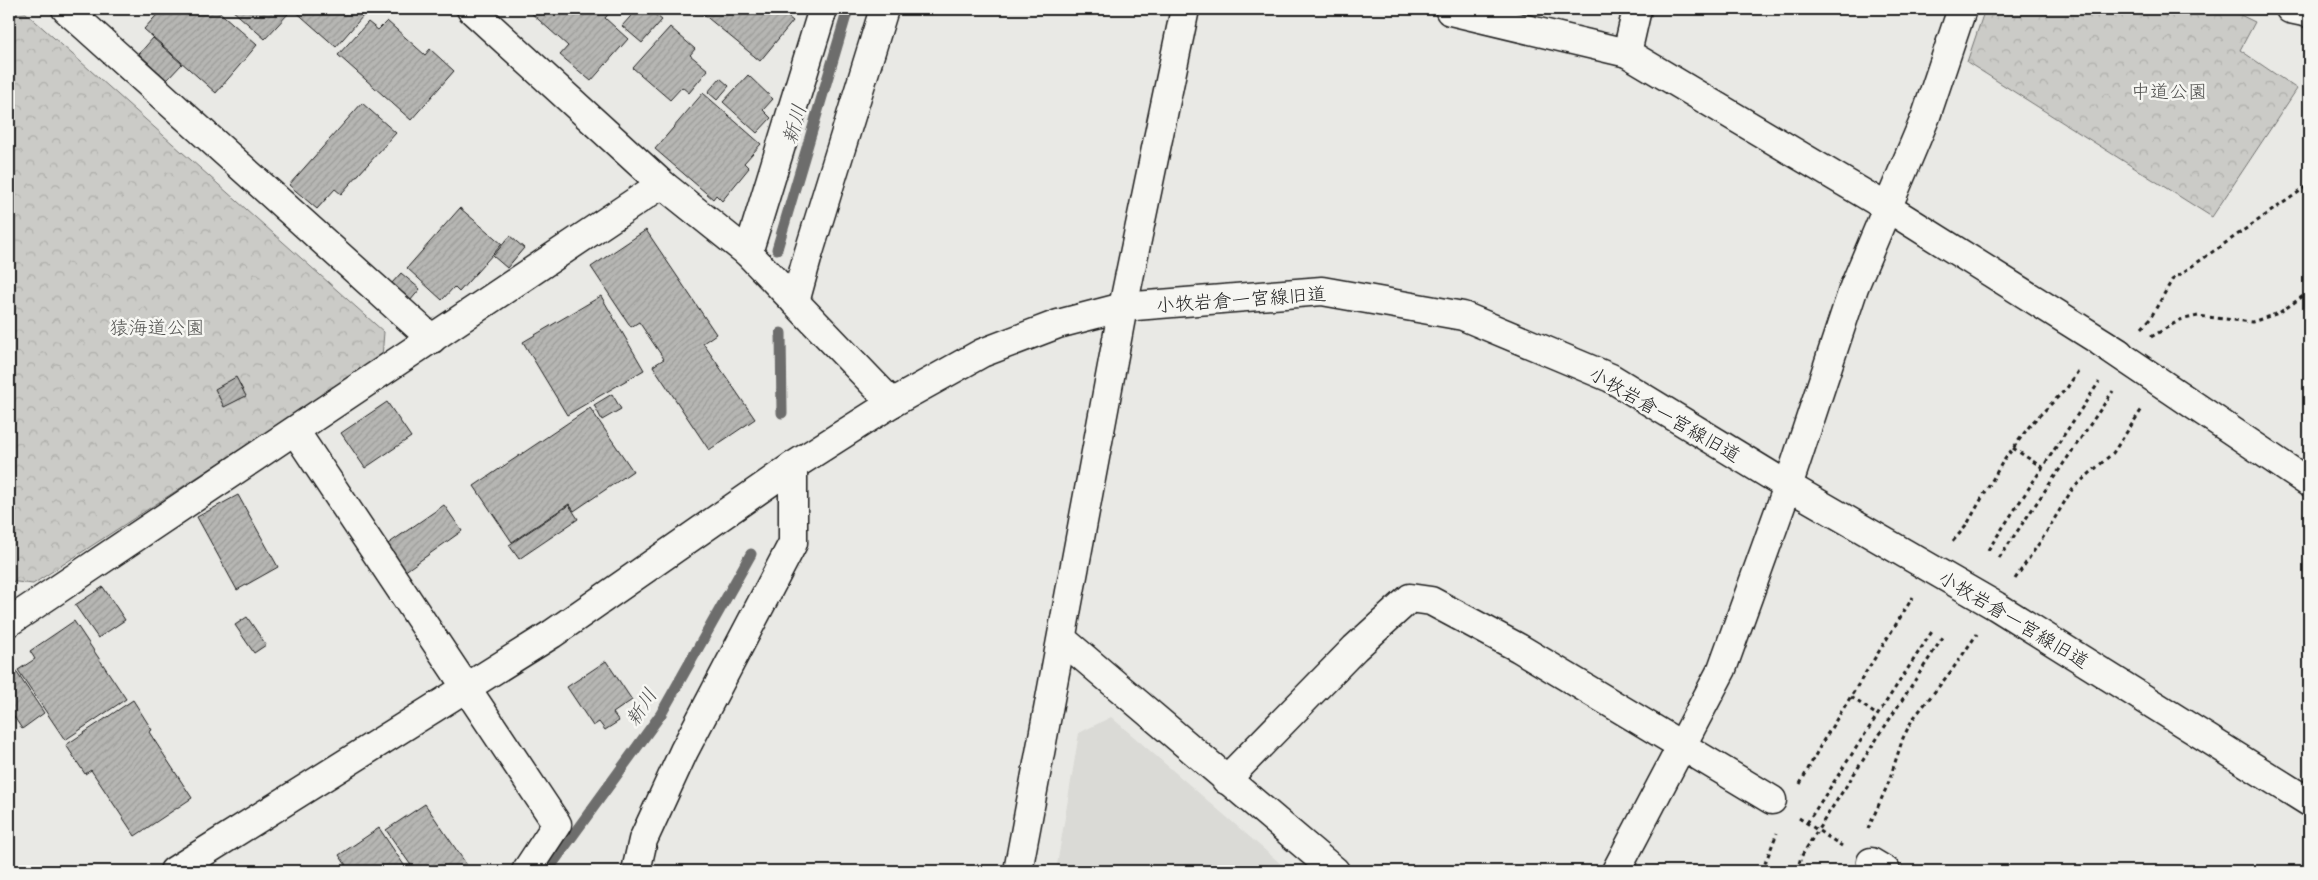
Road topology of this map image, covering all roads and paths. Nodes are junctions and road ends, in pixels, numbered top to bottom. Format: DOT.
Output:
graph roads {
  1 [pos="66,9"];
  2 [pos="471,9"];
  3 [pos="822,9"];
  4 [pos="884,9"];
  5 [pos="1186,9"];
  6 [pos="1450,9"];
  7 [pos="1637,9"];
  8 [pos="1962,9"];
  9 [pos="2290,9"];
  10 [pos="2309,14"];
  11 [pos="1627,53"];
  12 [pos="662,184"];
  13 [pos="2309,185"];
  14 [pos="1888,208"];
  15 [pos="748,253"];
  16 [pos="2309,292"];
  17 [pos="796,302"];
  18 [pos="1123,307"];
  19 [pos="432,339"];
  20 [pos="2126,358"];
  21 [pos="892,403"];
  22 [pos="295,431"];
  23 [pos="2013,448"];
  24 [pos="792,466"];
  25 [pos="2043,468"];
  26 [pos="2309,482"];
  27 [pos="1788,486"];
  28 [pos="1988,550"];
  29 [pos="1999,558"];
  30 [pos="12,616"];
  31 [pos="1933,630"];
  32 [pos="1943,637"];
  33 [pos="1062,639"];
  34 [pos="465,689"];
  35 [pos="1851,697"];
  36 [pos="1877,716"];
  37 [pos="1681,746"];
  38 [pos="1226,780"];
  39 [pos="2309,802"];
  40 [pos="1779,805"];
  41 [pos="1807,823"];
  42 [pos="1817,831"];
  43 [pos="1878,867"];
  44 [pos="174,871"];
  45 [pos="526,871"];
  46 [pos="636,871"];
  47 [pos="1018,871"];
  48 [pos="1335,871"];
  49 [pos="1616,871"];
  50 [pos="1762,871"];
  51 [pos="1797,871"];
  1 -- 19 [label="street"];
  2 -- 12 [label="street"];
  3 -- 15 [label="street"];
  4 -- 17 [label="street"];
  5 -- 18 [label="street, 小牧岩倉一宮線旧道"];
  6 -- 11 [label="street"];
  7 -- 11 [label="street"];
  8 -- 14 [label="street"];
  9 -- 10 [label="street"];
  11 -- 14 [label="street"];
  12 -- 15 [label="street"];
  12 -- 19 [label="street"];
  13 -- 20 [label="path"];
  14 -- 20 [label="street"];
  14 -- 27 [label="street"];
  15 -- 17 [label="street"];
  16 -- 20 [label="path"];
  17 -- 21 [label="street"];
  18 -- 21 [label="street"];
  18 -- 27 [label="street, 小牧岩倉一宮線旧道"];
  18 -- 33 [label="street"];
  19 -- 22 [label="street"];
  20 -- 25 [label="path"];
  20 -- 26 [label="street"];
  20 -- 29 [label="path"];
  21 -- 24 [label="street"];
  22 -- 30 [label="street"];
  22 -- 34 [label="street"];
  23 -- 25 [label="path"];
  24 -- 34 [label="street"];
  24 -- 46 [label="street"];
  25 -- 28 [label="path"];
  27 -- 37 [label="street"];
  27 -- 39 [label="street, 小牧岩倉一宮線旧道"];
  31 -- 36 [label="path"];
  32 -- 42 [label="path"];
  33 -- 38 [label="street"];
  33 -- 47 [label="street"];
  34 -- 44 [label="street"];
  34 -- 45 [label="street"];
  35 -- 36 [label="path"];
  36 -- 41 [label="path"];
  37 -- 38 [label="street"];
  37 -- 40 [label="street"];
  37 -- 49 [label="street"];
  38 -- 48 [label="street"];
  40 -- 41 [label="path"];
  40 -- 50 [label="path"];
  41 -- 42 [label="path"];
  42 -- 43 [label="path"];
  42 -- 51 [label="path"];
}
